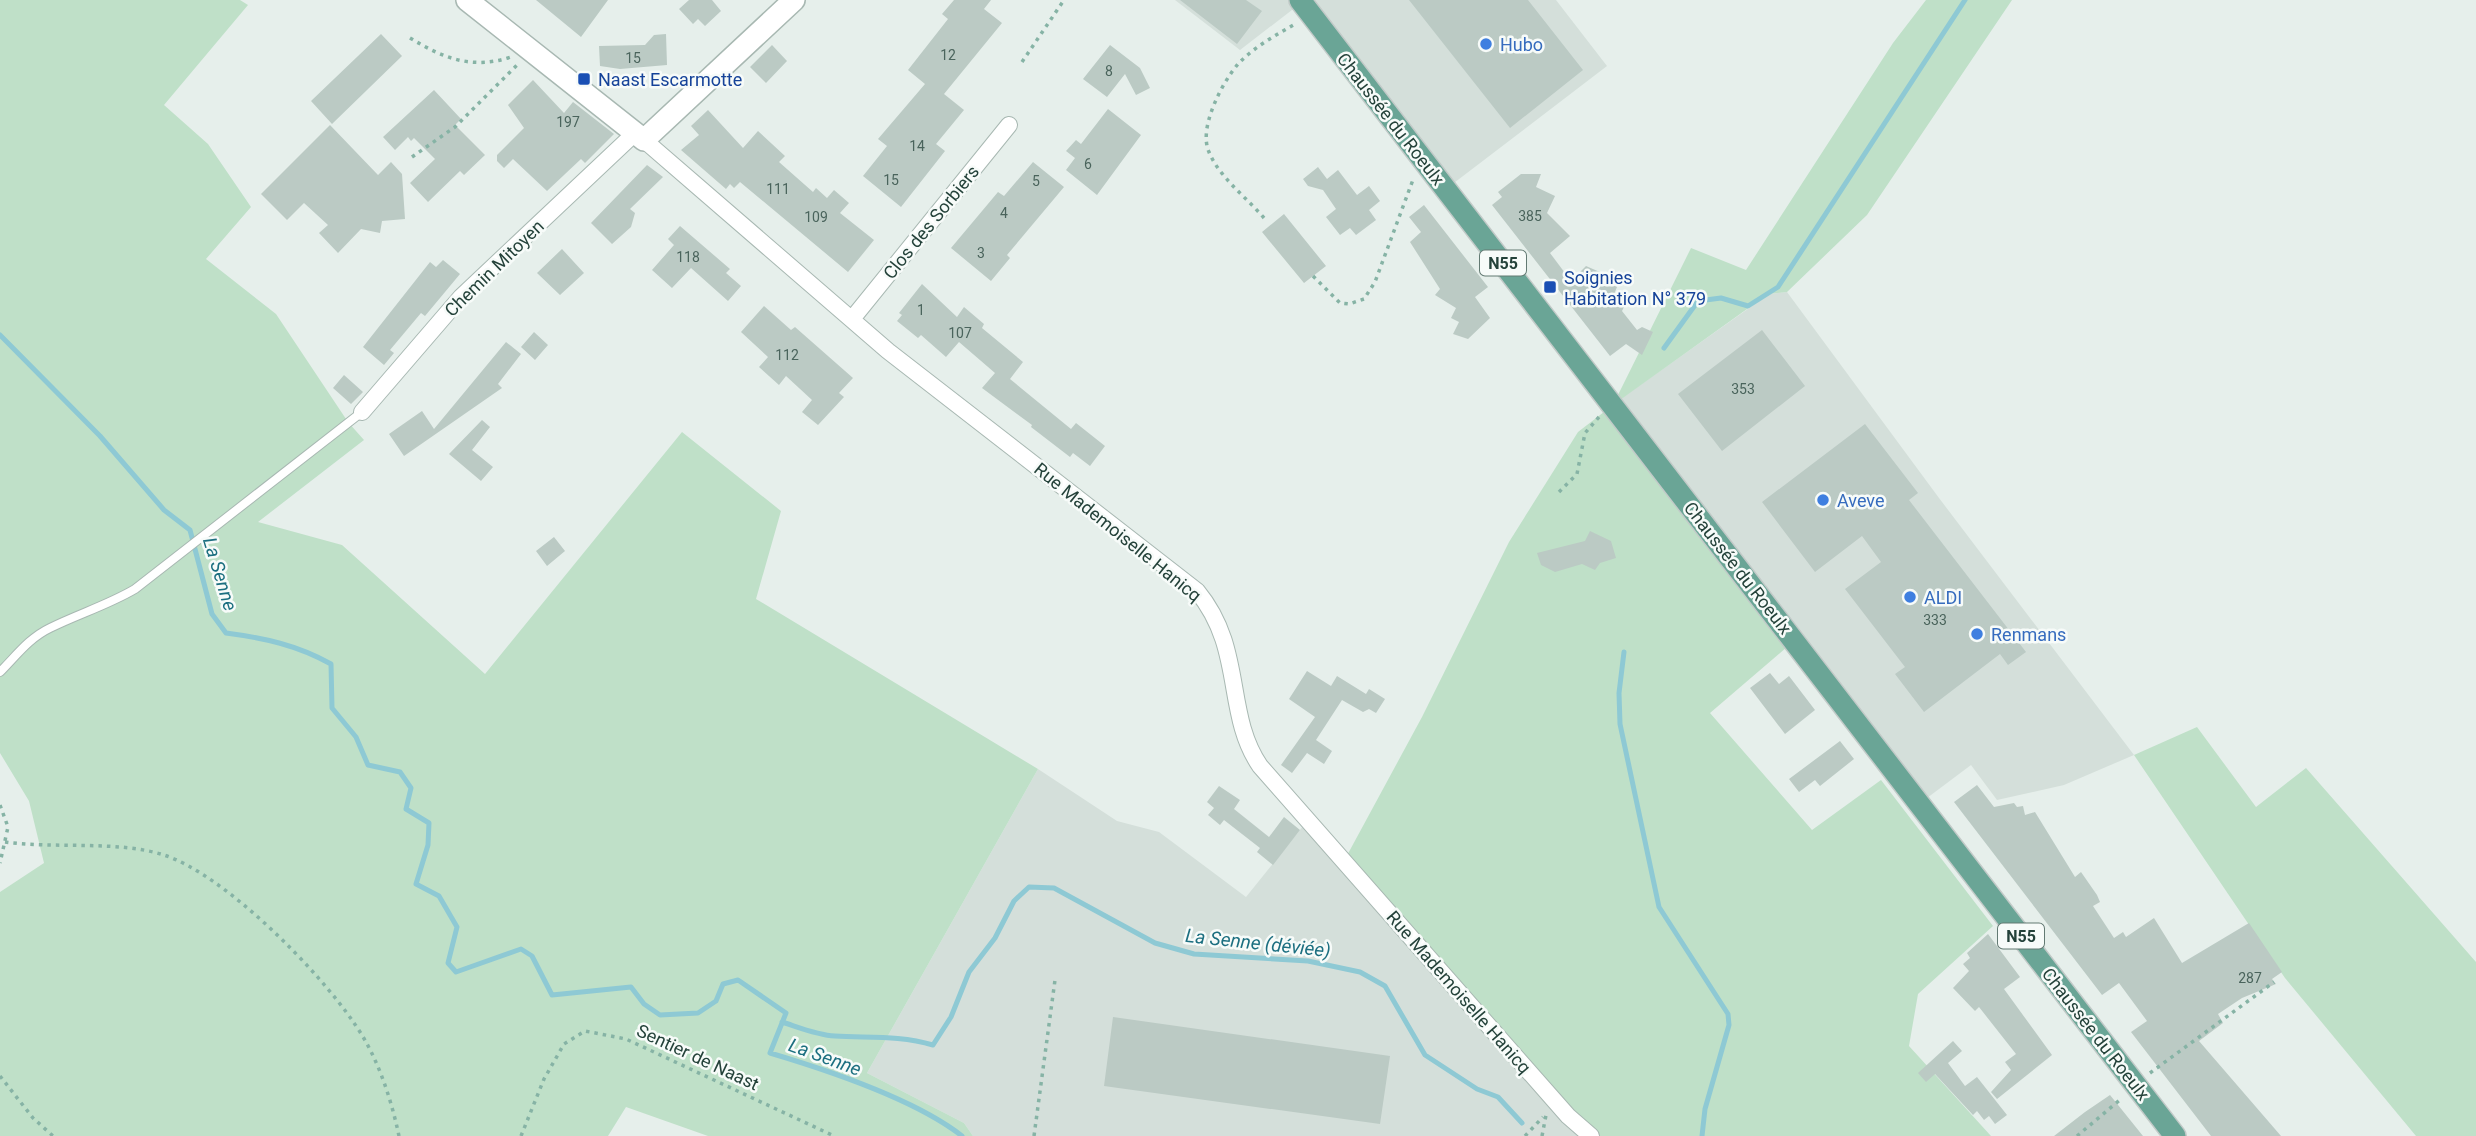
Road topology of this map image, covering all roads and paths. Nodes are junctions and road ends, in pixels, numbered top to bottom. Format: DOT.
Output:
graph roads {
  1 [pos="467,0"];
  2 [pos="794,0"];
  3 [pos="1064,0"];
  4 [pos="1306,8"];
  5 [pos="410,38"];
  6 [pos="531,51"];
  7 [pos="1022,62"];
  8 [pos="1009,125"];
  9 [pos="639,137"];
  10 [pos="412,158"];
  11 [pos="1427,165"];
  12 [pos="1264,218"];
  13 [pos="1313,275"];
  14 [pos="852,319"];
  15 [pos="1612,405"];
  16 [pos="362,411"];
  17 [pos="1559,492"];
  18 [pos="0,672"];
  19 [pos="0,805"];
  20 [pos="5,842"];
  21 [pos="0,863"];
  22 [pos="1055,981"];
  23 [pos="2274,982"];
  24 [pos="0,1076"];
  25 [pos="2135,1084"];
  26 [pos="1544,1116"];
  27 [pos="53,1136"];
  28 [pos="399,1136"];
  29 [pos="521,1136"];
  30 [pos="834,1136"];
  31 [pos="1034,1136"];
  32 [pos="1525,1136"];
  33 [pos="1591,1136"];
  34 [pos="2077,1136"];
  35 [pos="2175,1136"];
  1 -- 6 [label="street"];
  2 -- 9 [label="street, Chemin Mitoyen"];
  3 -- 7 [label="path"];
  4 -- 11 [label="main road, Chaussée du Roeulx / N55"];
  4 -- 12 [label="path"];
  5 -- 6 [label="path"];
  6 -- 9 [label="street"];
  6 -- 10 [label="path"];
  8 -- 14 [label="street, Clos des Sorbiers"];
  9 -- 14 [label="street, Rue Mademoiselle Hanicq"];
  9 -- 16 [label="street, Chemin Mitoyen"];
  11 -- 13 [label="path"];
  11 -- 15 [label="main road, Chaussée du Roeulx / N55"];
  14 -- 33 [label="street, Rue Mademoiselle Hanicq"];
  15 -- 17 [label="path"];
  15 -- 25 [label="main road, Chaussée du Roeulx / N55"];
  16 -- 18 [label="lane"];
  19 -- 20 [label="path"];
  20 -- 21 [label="path"];
  20 -- 28 [label="path"];
  22 -- 31 [label="path"];
  23 -- 25 [label="path"];
  24 -- 27 [label="path"];
  25 -- 34 [label="path"];
  25 -- 35 [label="main road, Chaussée du Roeulx / N55"];
  26 -- 32 [label="path"];
  29 -- 30 [label="path, Sentier de Naast"];
}
